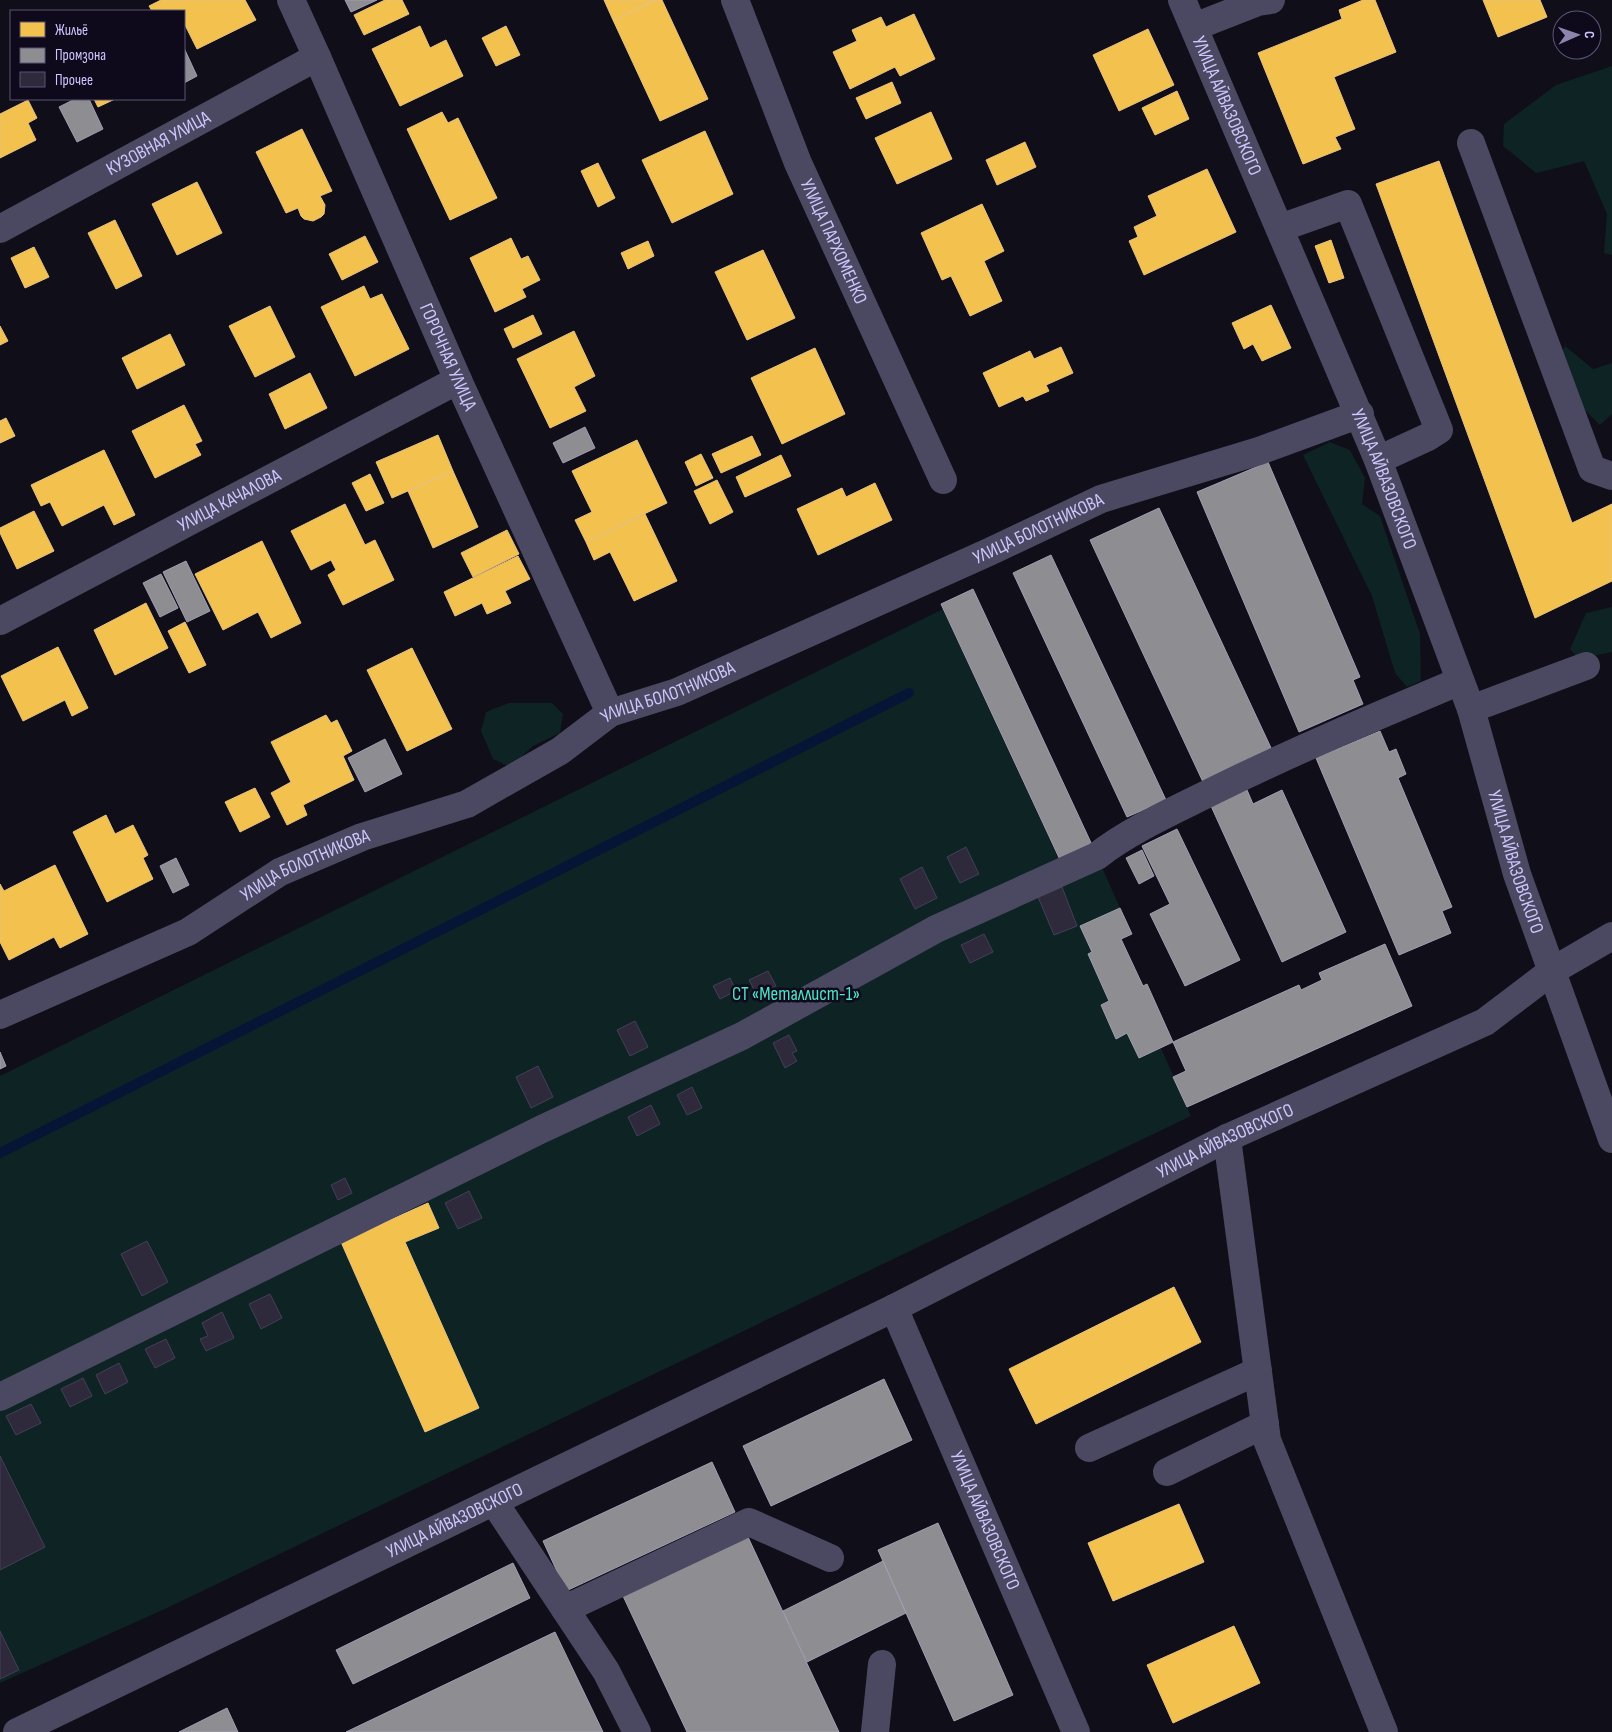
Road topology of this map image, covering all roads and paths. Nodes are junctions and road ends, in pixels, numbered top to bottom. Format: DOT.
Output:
graph roads {
  1 [pos="291,0"];
  2 [pos="735,0"];
  3 [pos="1182,0"];
  4 [pos="1271,0"];
  5 [pos="1194,27"];
  6 [pos="317,57"];
  7 [pos="1471,143"];
  8 [pos="1280,228"];
  9 [pos="0,229"];
  10 [pos="458,380"];
  11 [pos="1360,414"];
  12 [pos="1378,460"];
  13 [pos="1612,476"];
  14 [pos="943,480"];
  15 [pos="0,621"];
  16 [pos="1586,666"];
  17 [pos="1460,681"];
  18 [pos="1471,709"];
  19 [pos="610,713"];
  20 [pos="1612,936"];
  21 [pos="1552,971"];
  22 [pos="0,1015"];
  23 [pos="1227,1138"];
  24 [pos="1612,1139"];
  25 [pos="894,1308"];
  26 [pos="1258,1371"];
  27 [pos="0,1397"];
  28 [pos="1265,1424"];
  29 [pos="1089,1448"];
  30 [pos="1167,1472"];
  31 [pos="494,1502"];
  32 [pos="830,1558"];
  33 [pos="565,1609"];
  34 [pos="882,1664"];
  35 [pos="17,1732"];
  36 [pos="637,1732"];
  37 [pos="874,1732"];
  38 [pos="1076,1732"];
  39 [pos="1384,1732"];
  1 -- 6 [label="street, ГОРОЧНАЯ УЛИЦА"];
  2 -- 14 [label="street, УЛИЦА ПАРХОМЕНКО"];
  3 -- 5 [label="street, УЛИЦА АЙВАЗОВСКОГО"];
  4 -- 5 [label="street"];
  5 -- 8 [label="street, УЛИЦА АЙВАЗОВСКОГО"];
  6 -- 9 [label="street, КУЗОВНАЯ УЛИЦА"];
  6 -- 10 [label="street, ГОРОЧНАЯ УЛИЦА"];
  7 -- 13 [label="street"];
  8 -- 11 [label="street, УЛИЦА АЙВАЗОВСКОГО"];
  8 -- 12 [label="street"];
  10 -- 15 [label="street, УЛИЦА КАЧАЛОВА"];
  10 -- 19 [label="street, ГОРОЧНАЯ УЛИЦА"];
  11 -- 12 [label="street, УЛИЦА АЙВАЗОВСКОГО"];
  11 -- 19 [label="street, УЛИЦА БОЛОТНИКОВА"];
  12 -- 17 [label="street, УЛИЦА АЙВАЗОВСКОГО"];
  16 -- 18 [label="street"];
  17 -- 18 [label="street, УЛИЦА АЙВАЗОВСКОГО"];
  17 -- 27 [label="street"];
  18 -- 21 [label="street, УЛИЦА АЙВАЗОВСКОГО"];
  19 -- 22 [label="street, УЛИЦА БОЛОТНИКОВА"];
  20 -- 21 [label="street"];
  21 -- 23 [label="street, УЛИЦА АЙВАЗОВСКОГО"];
  21 -- 24 [label="street, УЛИЦА АЙВАЗОВСКОГО"];
  23 -- 25 [label="street, УЛИЦА АЙВАЗОВСКОГО"];
  23 -- 26 [label="street"];
  25 -- 31 [label="street, УЛИЦА АЙВАЗОВСКОГО"];
  25 -- 38 [label="street, УЛИЦА АЙВАЗОВСКОГО"];
  26 -- 28 [label="street"];
  26 -- 29 [label="street"];
  28 -- 30 [label="street"];
  28 -- 39 [label="street"];
  31 -- 33 [label="street"];
  31 -- 35 [label="street, УЛИЦА АЙВАЗОВСКОГО"];
  32 -- 33 [label="street"];
  33 -- 36 [label="street"];
  34 -- 37 [label="street"];
}
